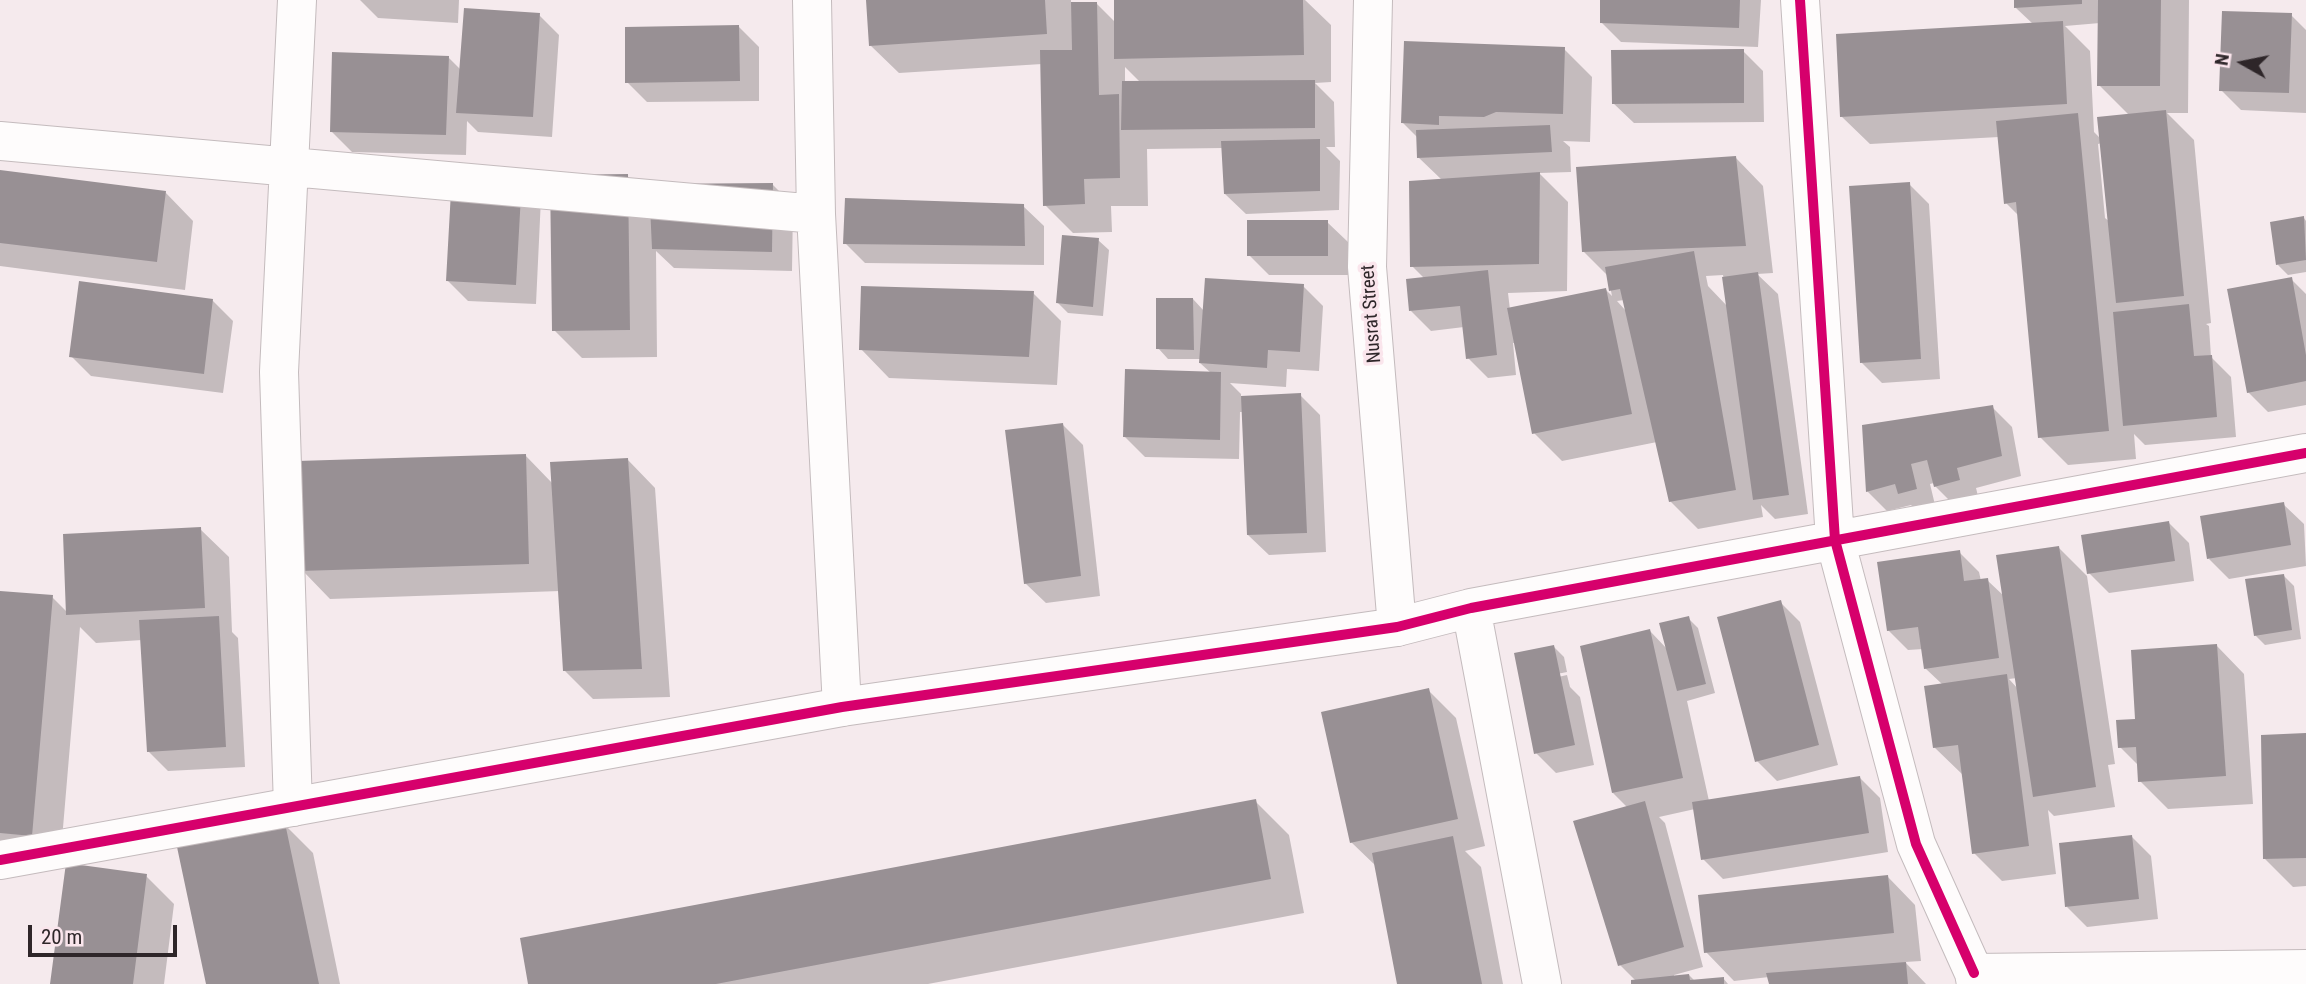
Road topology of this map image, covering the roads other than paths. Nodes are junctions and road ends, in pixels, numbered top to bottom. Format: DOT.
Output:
graph roads {
  1 [pos="297,0"];
  2 [pos="812,0"];
  3 [pos="1373,0"];
  4 [pos="1800,0"];
  5 [pos="0,141"];
  6 [pos="288,166"];
  7 [pos="816,214"];
  8 [pos="2306,453"];
  9 [pos="1835,540"];
  10 [pos="1471,608"];
  11 [pos="1397,626"];
  12 [pos="842,707"];
  13 [pos="293,807"];
  14 [pos="0,860"];
  15 [pos="2306,969"];
  16 [pos="1975,978"];
  17 [pos="1542,984"];
  1 -- 6 [label="street"];
  2 -- 7 [label="street"];
  3 -- 11 [label="street, Nusrat Street"];
  4 -- 9 [label="street"];
  5 -- 6 [label="street"];
  6 -- 7 [label="street"];
  6 -- 13 [label="street"];
  7 -- 12 [label="street"];
  8 -- 9 [label="street"];
  9 -- 10 [label="street"];
  9 -- 16 [label="street"];
  10 -- 11 [label="street"];
  10 -- 17 [label="street"];
  11 -- 12 [label="street"];
  12 -- 13 [label="street"];
  13 -- 14 [label="street"];
  15 -- 16 [label="street"];
}
